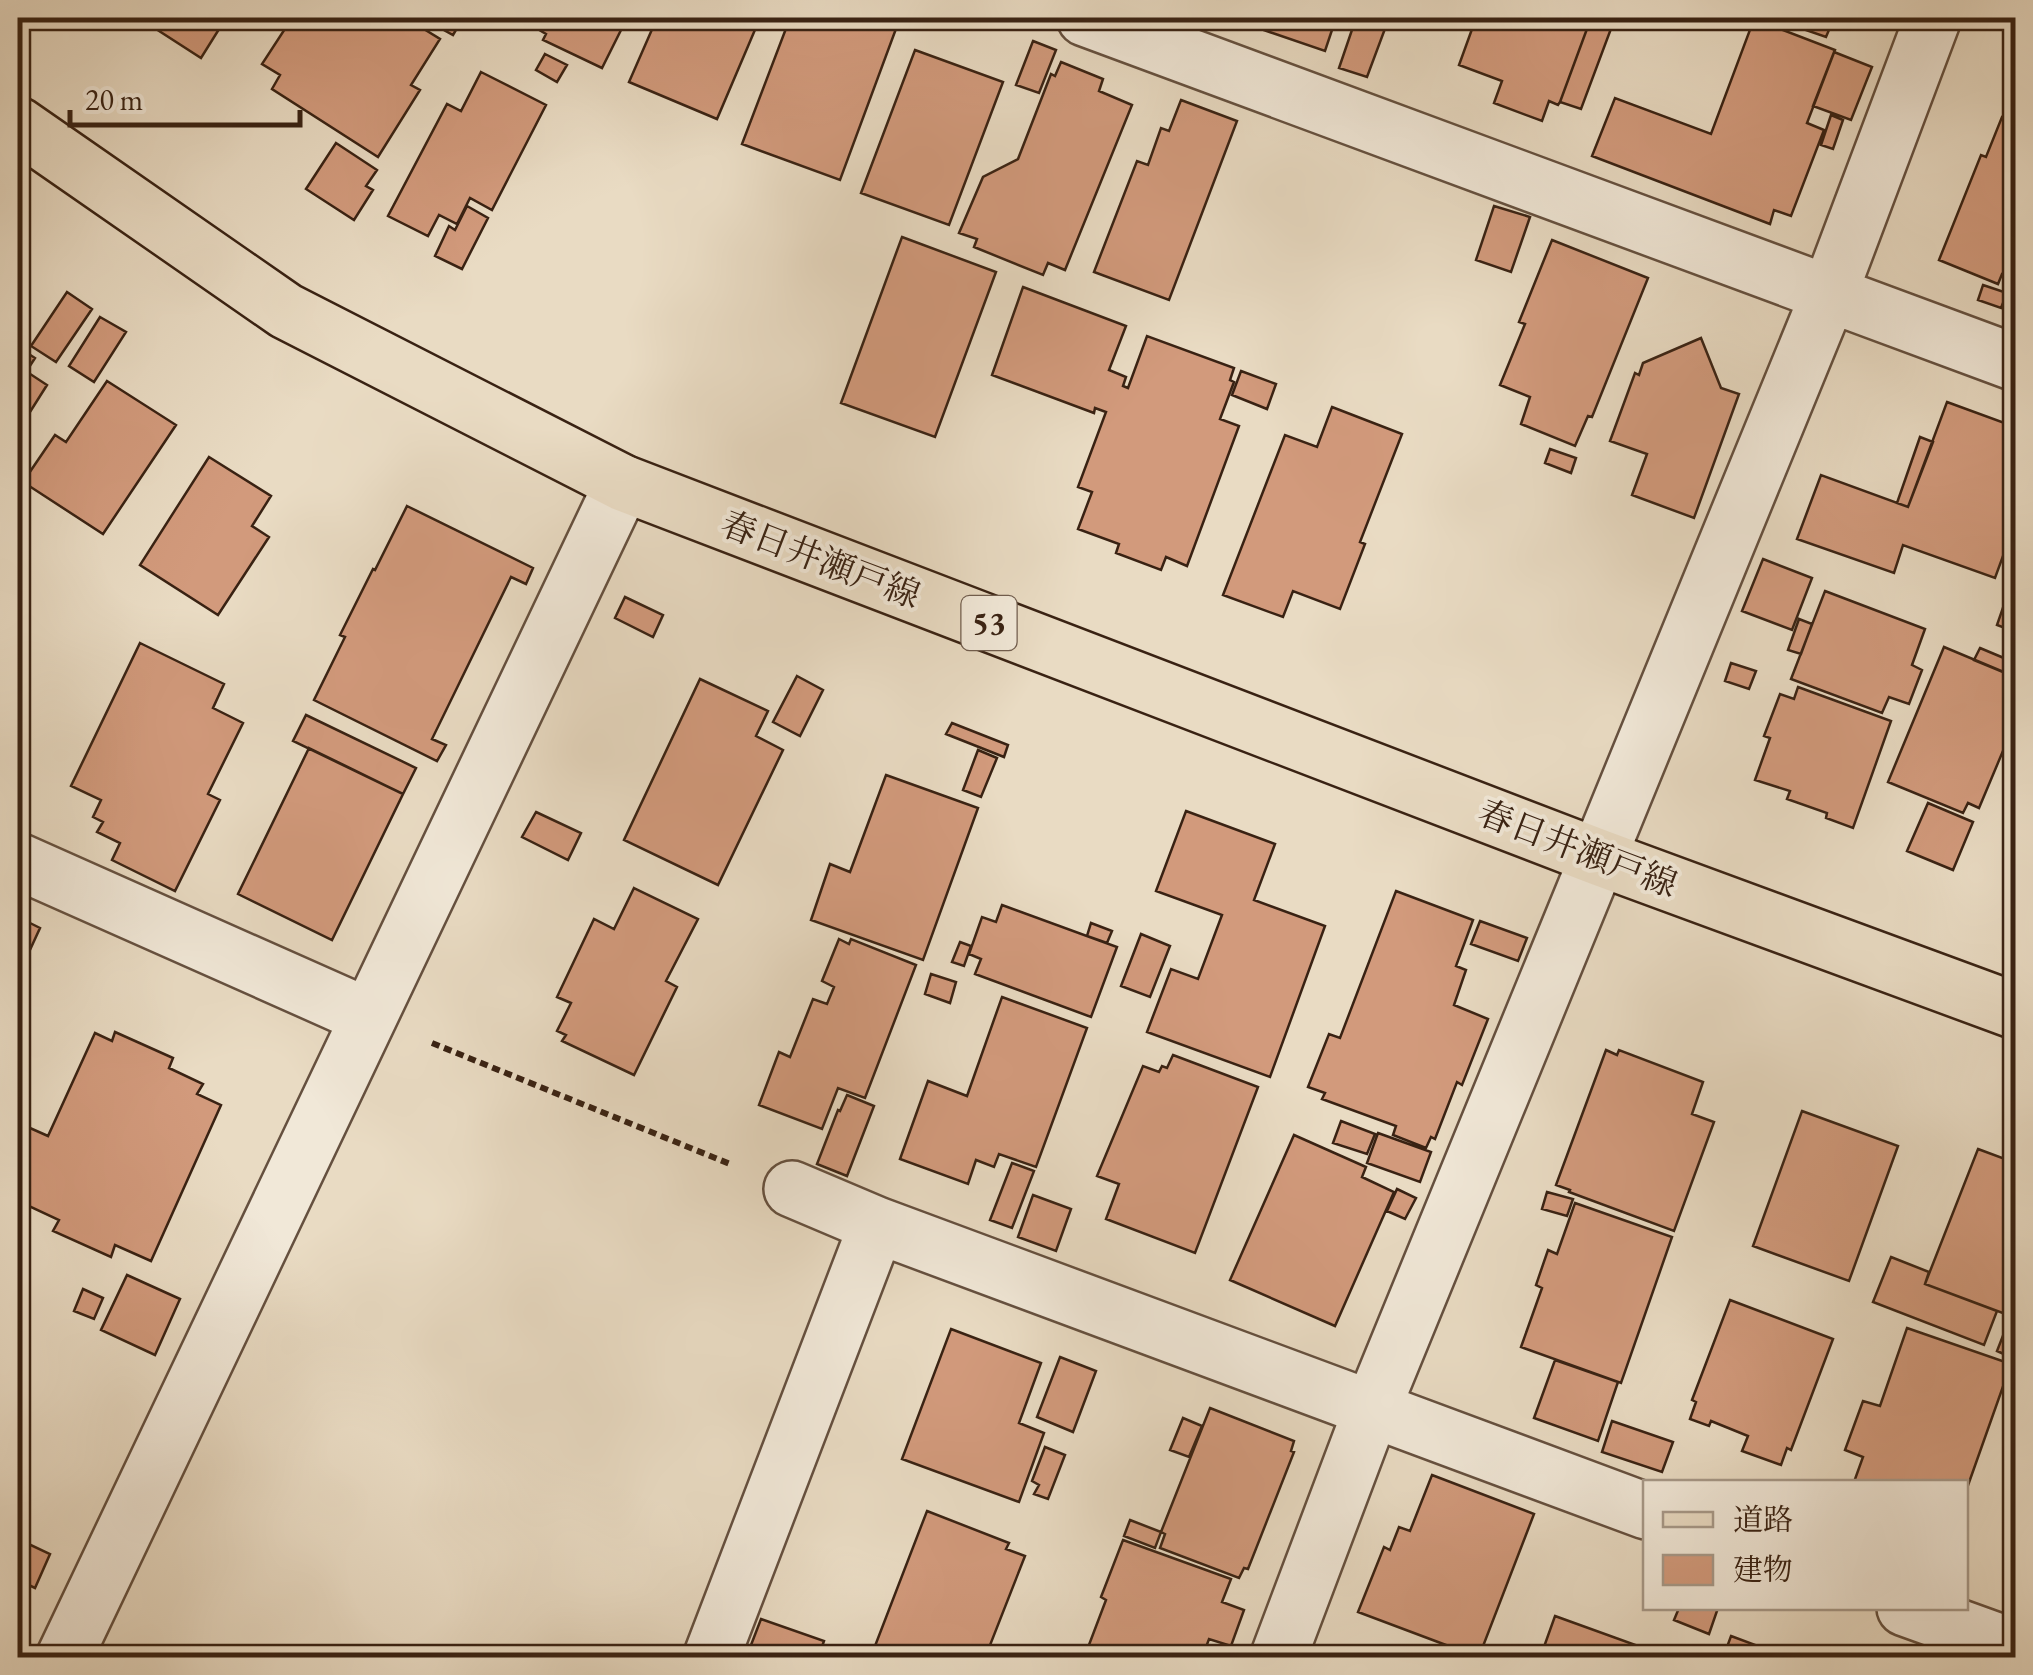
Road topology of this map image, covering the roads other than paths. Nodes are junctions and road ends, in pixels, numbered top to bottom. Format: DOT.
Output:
graph roads {
  1 [pos="1085,18"];
  2 [pos="1933,18"];
  3 [pos="18,125"];
  4 [pos="1829,294"];
  5 [pos="2016,363"];
  6 [pos="623,483"];
  7 [pos="1598,857"];
  8 [pos="18,862"];
  9 [pos="2016,1011"];
  10 [pos="369,1017"];
  11 [pos="792,1189"];
  12 [pos="877,1225"];
  13 [pos="1372,1409"];
  14 [pos="1643,1509"];
  15 [pos="1912,1610"];
  16 [pos="2016,1648"];
  17 [pos="64,1658"];
  18 [pos="711,1658"];
  19 [pos="1278,1658"];
  1 -- 4 [label="street"];
  2 -- 4 [label="street"];
  3 -- 6 [label="main road, 春日井瀬戸線 / 53"];
  4 -- 5 [label="street"];
  4 -- 7 [label="street"];
  6 -- 7 [label="main road, 春日井瀬戸線 / 53"];
  6 -- 10 [label="street"];
  7 -- 9 [label="main road, 春日井瀬戸線 / 53"];
  7 -- 13 [label="street"];
  8 -- 10 [label="street"];
  10 -- 17 [label="street"];
  11 -- 12 [label="street"];
  12 -- 13 [label="street"];
  12 -- 18 [label="street"];
  13 -- 14 [label="street"];
  13 -- 19 [label="street"];
  15 -- 16 [label="street"];
}
